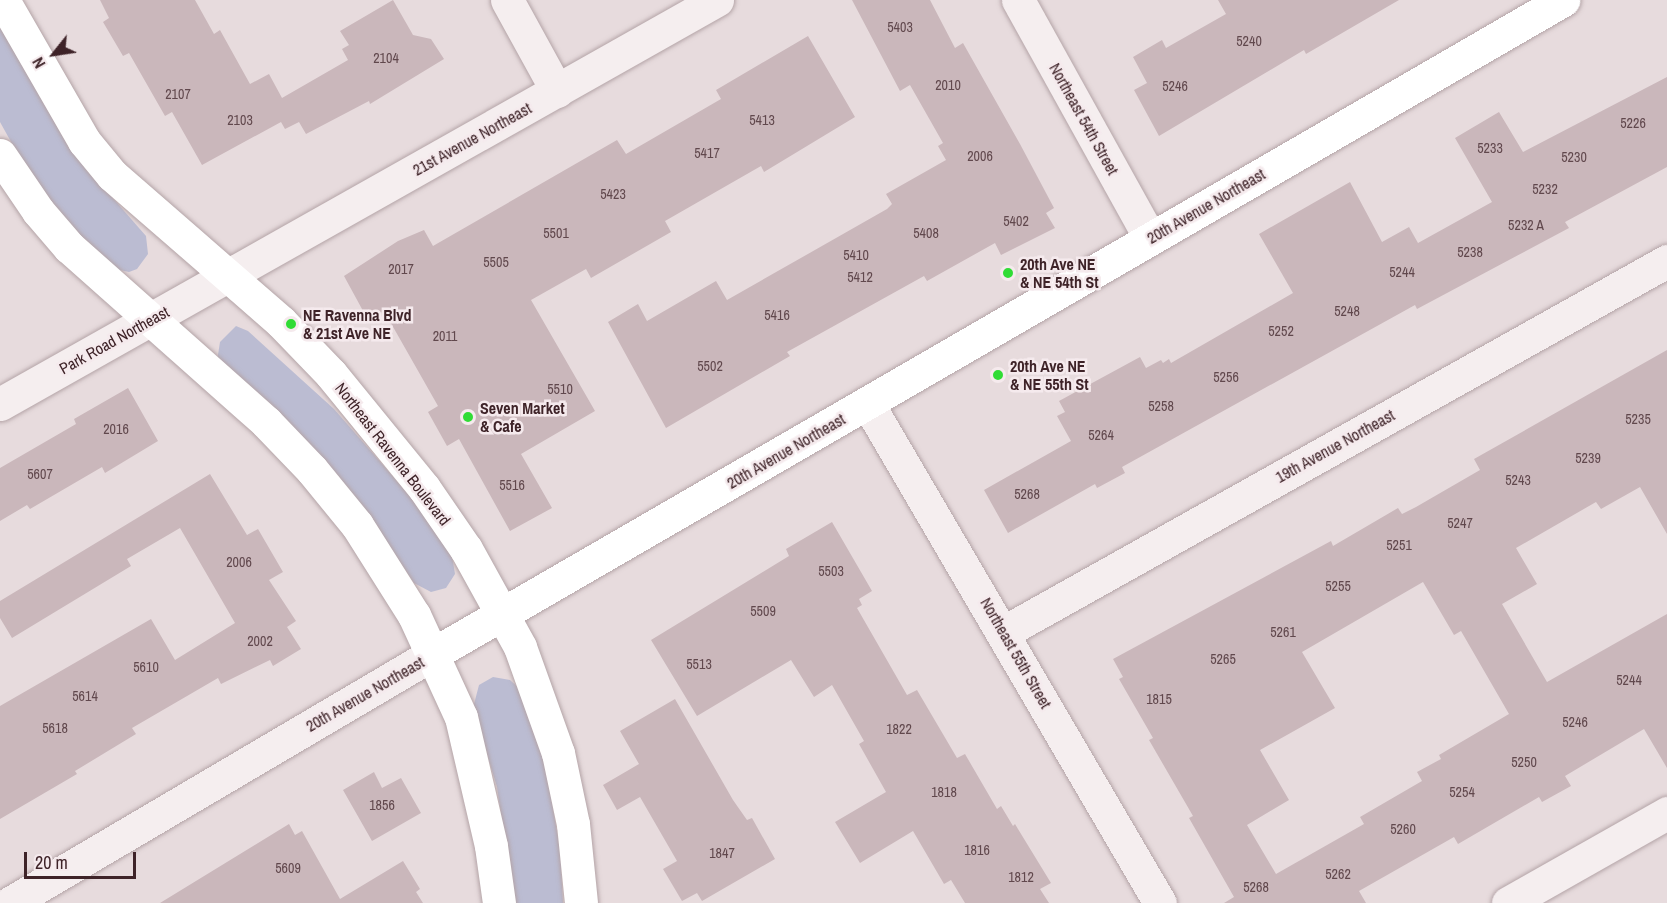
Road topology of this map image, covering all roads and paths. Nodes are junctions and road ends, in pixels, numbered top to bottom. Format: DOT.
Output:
graph roads {
  1 [pos="3,0"];
  2 [pos="507,0"];
  3 [pos="717,0"];
  4 [pos="1017,0"];
  5 [pos="1563,0"];
  6 [pos="557,91"];
  7 [pos="0,155"];
  8 [pos="1150,238"];
  9 [pos="1667,261"];
  10 [pos="228,276"];
  11 [pos="149,320"];
  12 [pos="0,404"];
  13 [pos="868,404"];
  14 [pos="504,613"];
  15 [pos="1004,632"];
  16 [pos="433,654"];
  17 [pos="1667,813"];
  18 [pos="10,903"];
  19 [pos="499,903"];
  20 [pos="581,903"];
  21 [pos="1160,903"];
  22 [pos="1508,903"];
  1 -- 10 [label="main road, Northeast Ravenna Boulevard"];
  2 -- 6 [label="street"];
  3 -- 6 [label="street, 21st Avenue Northeast"];
  4 -- 8 [label="street, Northeast 54th Street"];
  5 -- 8 [label="main road, 20th Avenue Northeast"];
  6 -- 10 [label="street, 21st Avenue Northeast"];
  7 -- 11 [label="main road"];
  8 -- 13 [label="main road, 20th Avenue Northeast"];
  9 -- 15 [label="street, 19th Avenue Northeast"];
  10 -- 11 [label="street, Park Road Northeast"];
  10 -- 14 [label="main road, Northeast Ravenna Boulevard"];
  11 -- 12 [label="street, Park Road Northeast"];
  11 -- 16 [label="main road"];
  13 -- 14 [label="main road, 20th Avenue Northeast"];
  13 -- 15 [label="street, Northeast 55th Street"];
  14 -- 16 [label="main road, 20th Avenue Northeast"];
  14 -- 20 [label="main road, Northeast Ravenna Boulevard"];
  15 -- 21 [label="street, Northeast 55th Street"];
  16 -- 18 [label="street, 20th Avenue Northeast"];
  16 -- 19 [label="main road"];
  17 -- 22 [label="street"];
}
